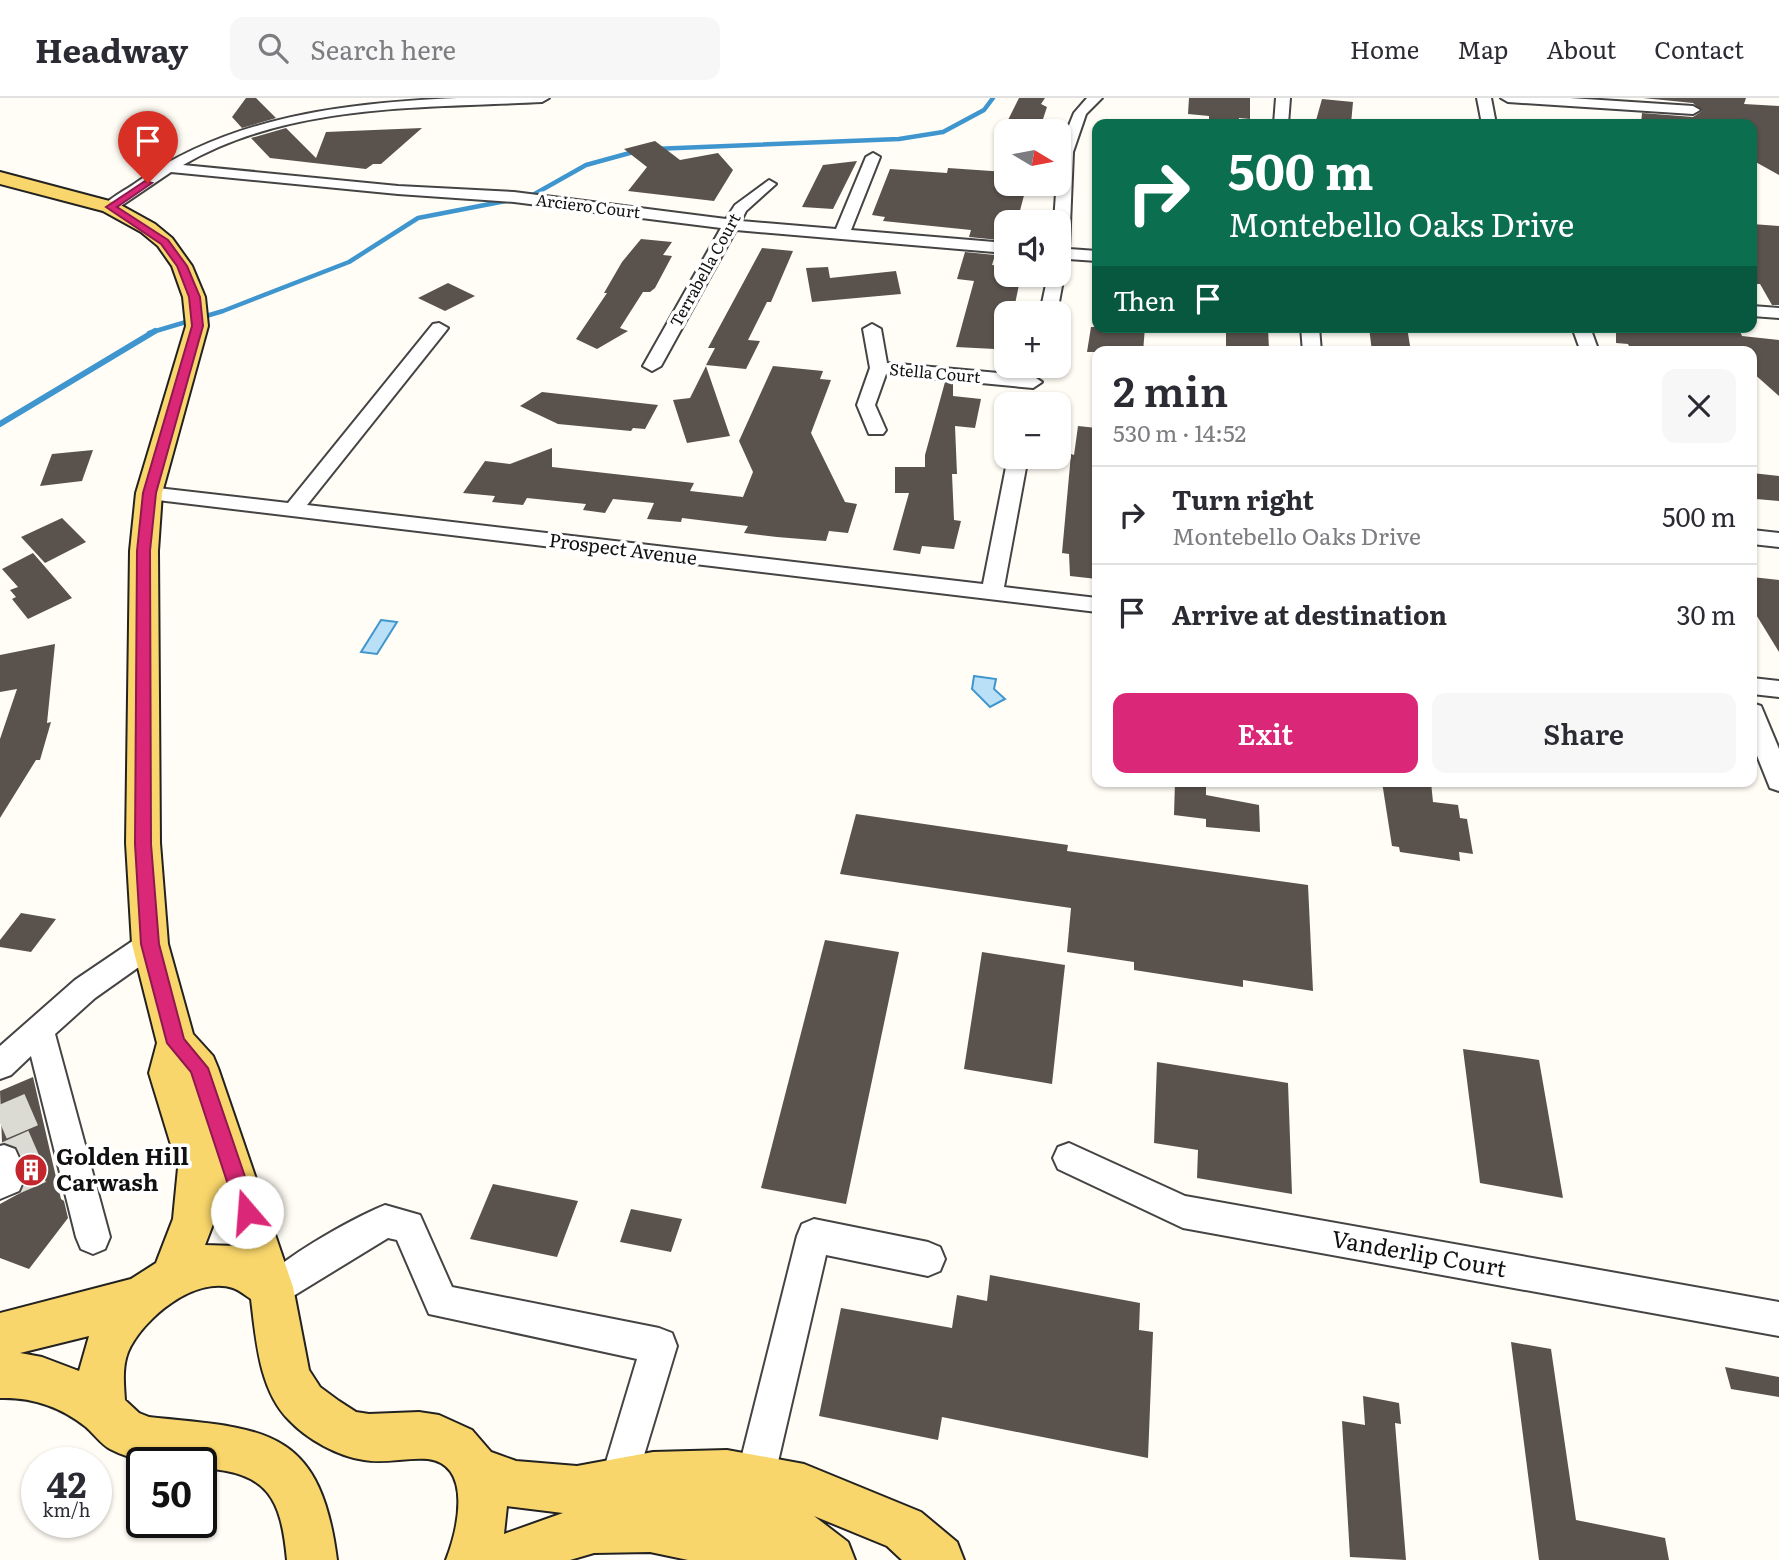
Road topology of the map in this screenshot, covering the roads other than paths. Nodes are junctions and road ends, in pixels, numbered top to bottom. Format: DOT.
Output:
graph roads {
  1 [pos="542,98"];
  2 [pos="1095,98"];
  3 [pos="1283,98"];
  4 [pos="1485,98"];
  5 [pos="1508,98"];
  6 [pos="1693,110"];
  7 [pos="1281,119"];
  8 [pos="1488,119"];
  9 [pos="873,157"];
  10 [pos="170,168"];
  11 [pos="0,178"];
  12 [pos="769,184"];
  13 [pos="110,207"];
  14 [pos="1061,210"];
  15 [pos="730,225"];
  16 [pos="842,234"];
  17 [pos="994,247"];
  18 [pos="1071,256"];
  19 [pos="1092,256"];
  20 [pos="1757,311"];
  21 [pos="1779,313"];
  22 [pos="439,328"];
  23 [pos="872,328"];
  24 [pos="652,366"];
  25 [pos="879,368"];
  26 [pos="994,372"];
  27 [pos="876,430"];
  28 [pos="1016,469"];
  29 [pos="149,493"];
  30 [pos="293,510"];
  31 [pos="1757,538"];
  32 [pos="1779,540"];
  33 [pos="992,592"];
  34 [pos="1092,604"];
  35 [pos="1757,687"];
  36 [pos="1779,689"];
  37 [pos="1757,725"];
  38 [pos="1779,781"];
  39 [pos="150,944"];
  40 [pos="39,1030"];
  41 [pos="176,1043"];
  42 [pos="0,1065"];
  43 [pos="1069,1158"];
  44 [pos="93,1237"];
  45 [pos="928,1259"];
  46 [pos="156,1287"];
  47 [pos="272,1289"];
  48 [pos="1779,1319"];
  49 [pos="0,1335"];
  50 [pos="0,1375"];
  51 [pos="104,1412"];
  52 [pos="474,1469"];
  53 [pos="755,1479"];
  54 [pos="619,1482"];
  55 [pos="594,1529"];
  56 [pos="312,1560"];
  57 [pos="471,1560"];
  58 [pos="501,1560"];
  59 [pos="813,1560"];
  60 [pos="830,1560"];
  61 [pos="939,1560"];
  1 -- 10 [label="street"];
  2 -- 14 [label="street"];
  3 -- 7 [label="street"];
  4 -- 8 [label="street"];
  5 -- 6 [label="street"];
  9 -- 16 [label="street"];
  10 -- 13 [label="street"];
  10 -- 15 [label="street, Arciero Court"];
  11 -- 13 [label="main road"];
  12 -- 15 [label="street, Terrabella Court"];
  13 -- 29 [label="main road"];
  15 -- 16 [label="street, Arciero Court"];
  15 -- 24 [label="street, Terrabella Court"];
  16 -- 17 [label="street, Arciero Court"];
  18 -- 19 [label="street"];
  20 -- 21 [label="street"];
  22 -- 30 [label="street"];
  23 -- 25 [label="street, Stella Court"];
  25 -- 26 [label="street, Stella Court"];
  25 -- 27 [label="street, Stella Court"];
  28 -- 33 [label="street"];
  29 -- 30 [label="street, Prospect Avenue"];
  29 -- 39 [label="main road"];
  30 -- 33 [label="street, Prospect Avenue"];
  31 -- 32 [label="street"];
  33 -- 34 [label="street, Prospect Avenue"];
  35 -- 36 [label="street"];
  37 -- 38 [label="street"];
  39 -- 40 [label="street"];
  39 -- 41 [label="main road"];
  40 -- 42 [label="street"];
  40 -- 44 [label="street"];
  41 -- 46 [label="main road"];
  41 -- 47 [label="main road"];
  43 -- 48 [label="street, Vanderlip Court"];
  45 -- 53 [label="street"];
  46 -- 47 [label="main road"];
  46 -- 49 [label="main road"];
  46 -- 51 [label="main road"];
  47 -- 52 [label="main road"];
  47 -- 54 [label="street"];
  50 -- 51 [label="main road"];
  51 -- 56 [label="main road"];
  52 -- 54 [label="main road"];
  52 -- 57 [label="main road"];
  53 -- 54 [label="main road"];
  53 -- 55 [label="main road"];
  53 -- 60 [label="main road"];
  53 -- 61 [label="main road"];
  55 -- 58 [label="main road"];
  55 -- 59 [label="main road"];
}
